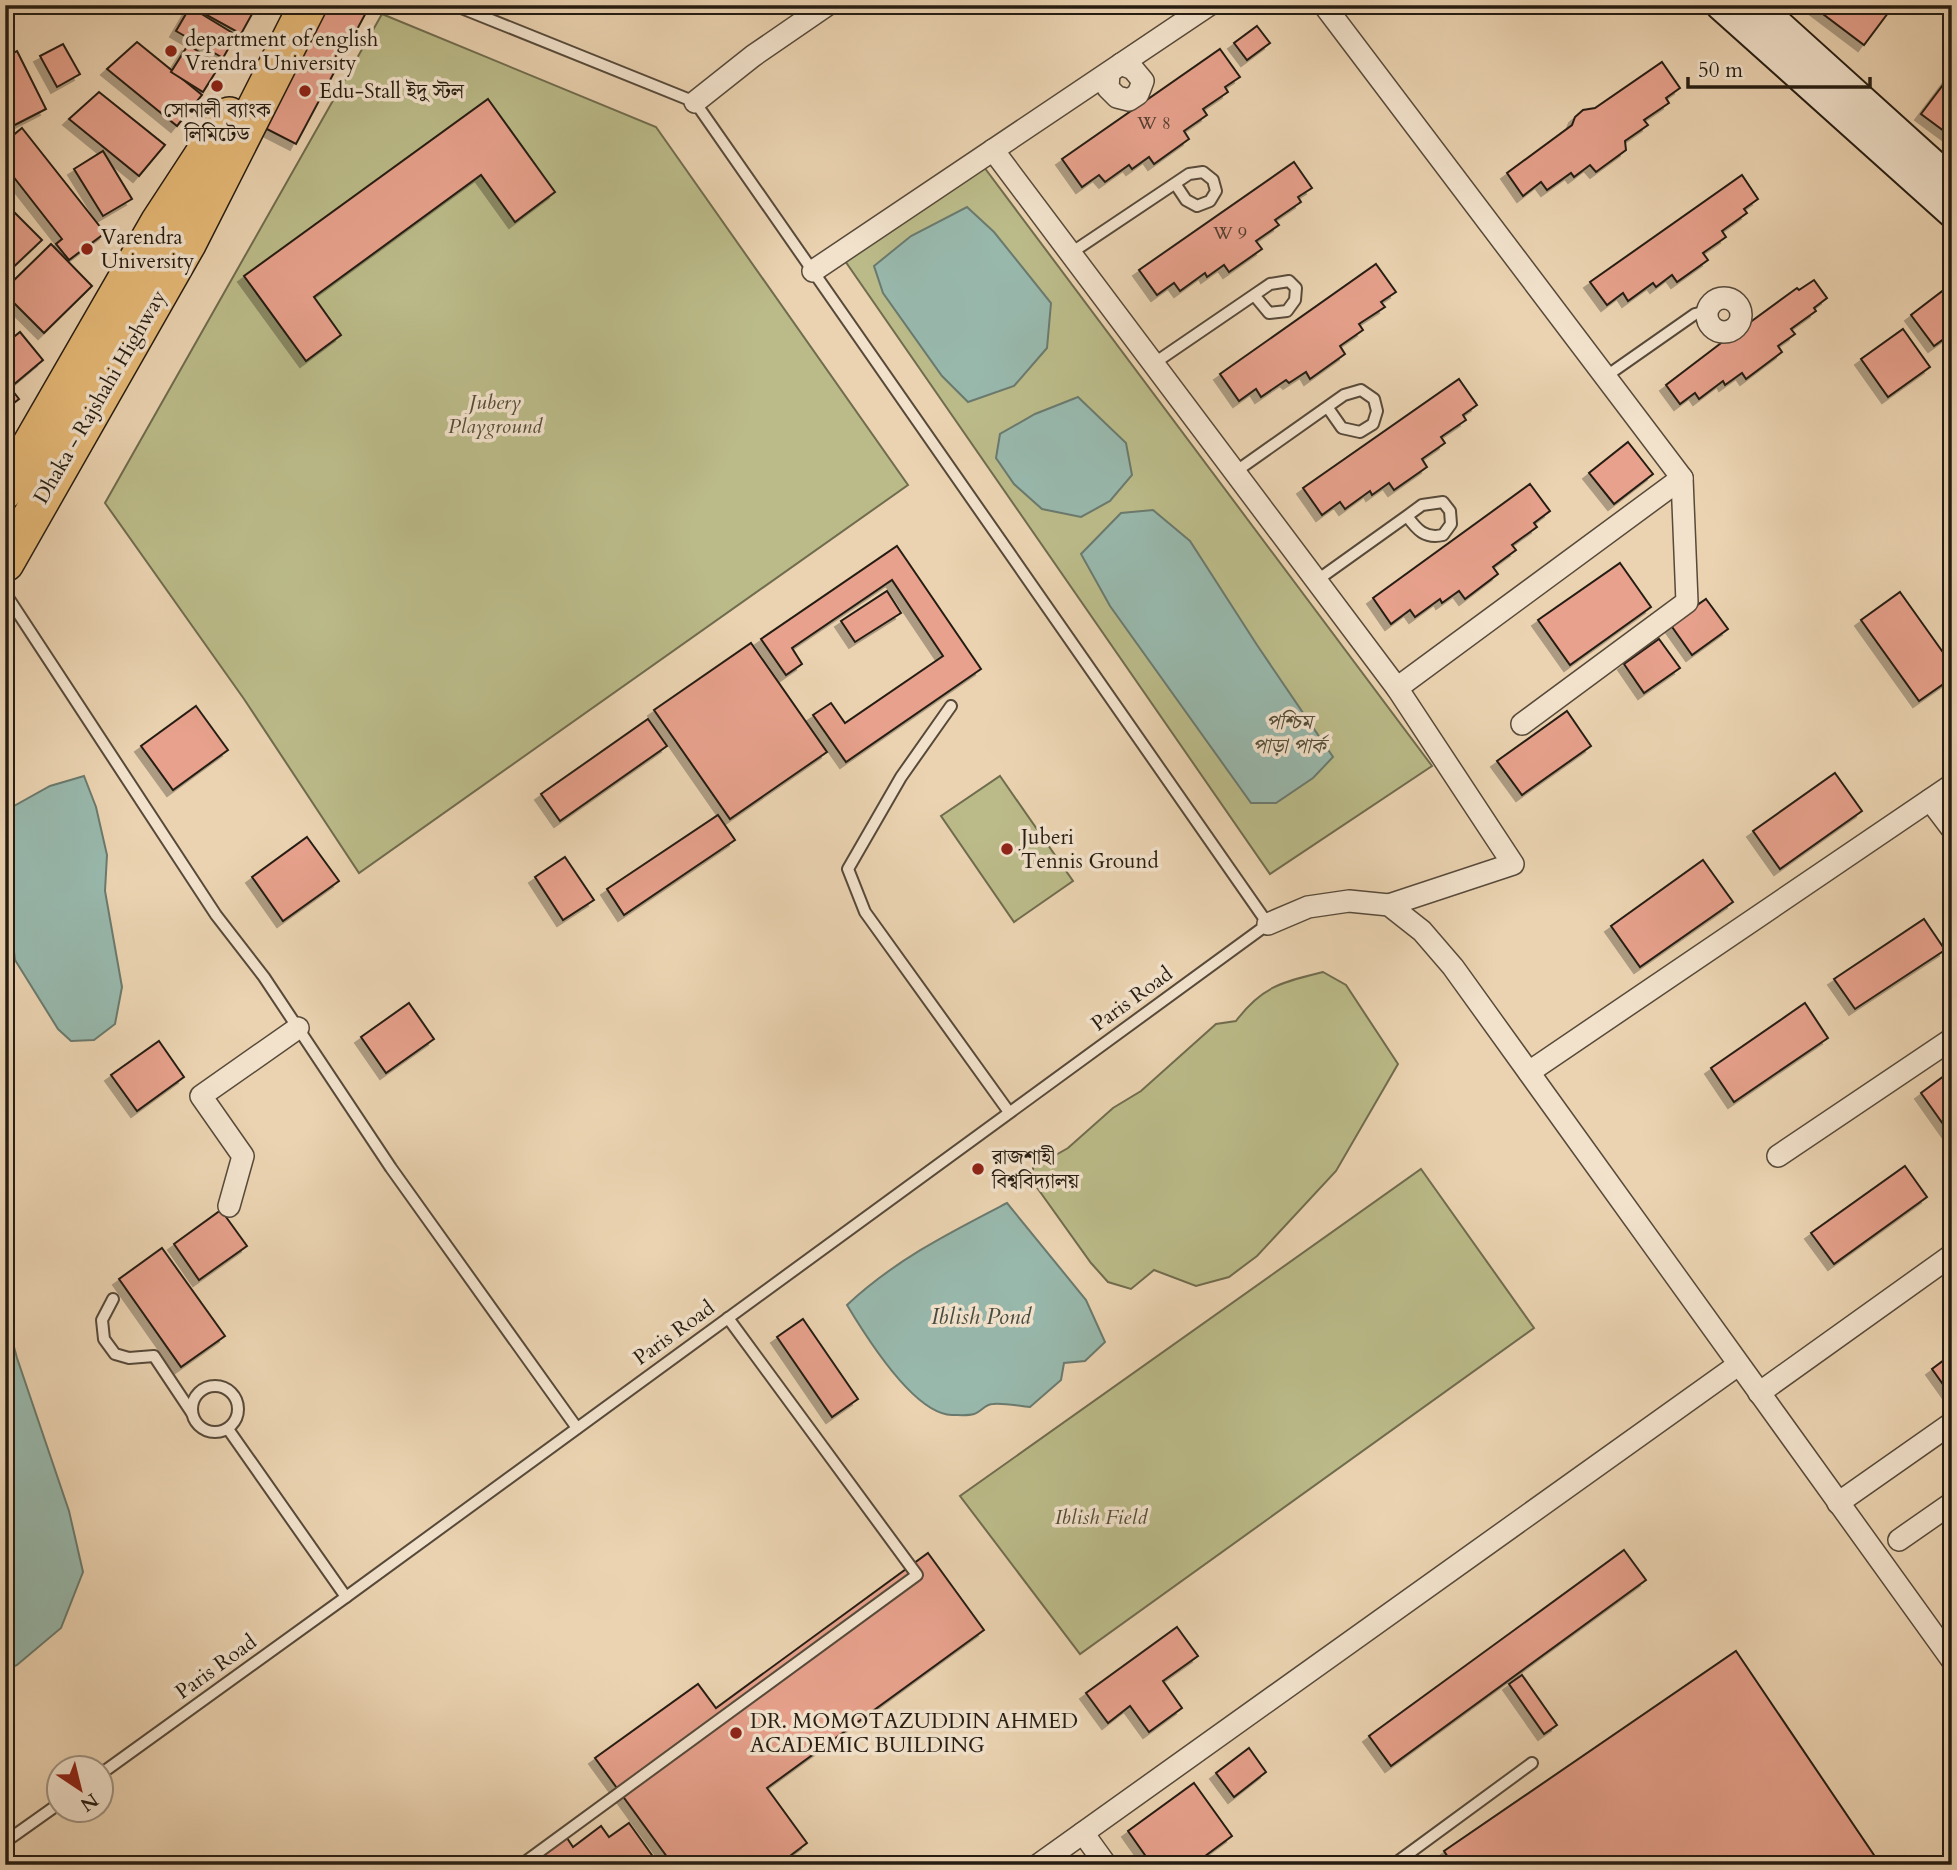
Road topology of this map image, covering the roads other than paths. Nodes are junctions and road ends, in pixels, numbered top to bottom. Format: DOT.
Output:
graph roads {
  1 [pos="301,5"];
  2 [pos="308,5"];
  3 [pos="454,5"];
  4 [pos="827,5"];
  5 [pos="1209,5"];
  6 [pos="1324,5"];
  7 [pos="1720,5"];
  8 [pos="1758,5"];
  9 [pos="695,102"];
  10 [pos="993,150"];
  11 [pos="1952,181"];
  12 [pos="1176,185"];
  13 [pos="1952,212"];
  14 [pos="1071,253"];
  15 [pos="813,271"];
  16 [pos="1254,295"];
  17 [pos="1707,312"];
  18 [pos="1153,363"];
  19 [pos="1605,377"];
  20 [pos="1328,408"];
  21 [pos="1235,472"];
  22 [pos="1682,478"];
  23 [pos="5,490"];
  24 [pos="1407,516"];
  25 [pos="5,563"];
  26 [pos="1316,581"];
  27 [pos="5,593"];
  28 [pos="1397,688"];
  29 [pos="951,706"];
  30 [pos="1522,724"];
  31 [pos="1952,785"];
  32 [pos="1930,800"];
  33 [pos="1952,829"];
  34 [pos="1389,905"];
  35 [pos="1268,924"];
  36 [pos="298,1028"];
  37 [pos="1952,1039"];
  38 [pos="1529,1072"];
  39 [pos="1009,1112"];
  40 [pos="1778,1156"];
  41 [pos="229,1206"];
  42 [pos="1952,1255"];
  43 [pos="113,1299"];
  44 [pos="728,1318"];
  45 [pos="1738,1365"];
  46 [pos="1759,1393"];
  47 [pos="192,1413"];
  48 [pos="1952,1423"];
  49 [pos="578,1428"];
  50 [pos="228,1429"];
  51 [pos="1838,1503"];
  52 [pos="1952,1503"];
  53 [pos="1899,1540"];
  54 [pos="346,1597"];
  55 [pos="1952,1660"];
  56 [pos="116,1763"];
  57 [pos="1532,1763"];
  58 [pos="46,1813"];
  59 [pos="1083,1833"];
  60 [pos="5,1842"];
  61 [pos="521,1865"];
  62 [pos="1038,1865"];
  63 [pos="1106,1865"];
  64 [pos="1393,1865"];
  1 -- 23 [label="highway, Dhaka - Rajshahi Highway"];
  2 -- 25 [label="highway, Dhaka - Rajshahi Highway"];
  3 -- 9 [label="lane"];
  4 -- 9 [label="street"];
  5 -- 10 [label="street"];
  6 -- 19 [label="street"];
  7 -- 13 [label="main road"];
  8 -- 11 [label="main road"];
  9 -- 15 [label="lane"];
  10 -- 14 [label="street"];
  10 -- 15 [label="street"];
  12 -- 14 [label="lane"];
  14 -- 18 [label="street"];
  15 -- 35 [label="lane"];
  16 -- 18 [label="lane"];
  17 -- 19 [label="lane"];
  18 -- 21 [label="street"];
  19 -- 22 [label="street"];
  20 -- 20 [label="lane"];
  20 -- 21 [label="lane"];
  21 -- 26 [label="street"];
  22 -- 28 [label="street"];
  22 -- 30 [label="street"];
  24 -- 26 [label="lane"];
  26 -- 28 [label="street"];
  27 -- 36 [label="lane"];
  28 -- 34 [label="street"];
  29 -- 39 [label="lane"];
  31 -- 32 [label="street"];
  32 -- 33 [label="street"];
  32 -- 38 [label="street"];
  34 -- 35 [label="street"];
  34 -- 38 [label="street"];
  35 -- 39 [label="lane, Paris Road"];
  36 -- 41 [label="street"];
  36 -- 49 [label="lane"];
  37 -- 40 [label="street"];
  38 -- 45 [label="street"];
  39 -- 44 [label="lane, Paris Road"];
  42 -- 46 [label="street"];
  43 -- 47 [label="lane"];
  44 -- 49 [label="lane, Paris Road"];
  44 -- 61 [label="lane"];
  45 -- 46 [label="street"];
  45 -- 59 [label="street"];
  46 -- 51 [label="street"];
  47 -- 50 [label="lane"];
  47 -- 50 [label="lane"];
  48 -- 51 [label="street"];
  49 -- 54 [label="lane, Paris Road"];
  50 -- 54 [label="lane"];
  51 -- 55 [label="street"];
  52 -- 53 [label="street"];
  54 -- 56 [label="lane, Paris Road"];
  57 -- 64 [label="lane"];
  58 -- 60 [label="lane"];
  59 -- 62 [label="street"];
  59 -- 63 [label="street"];
}
